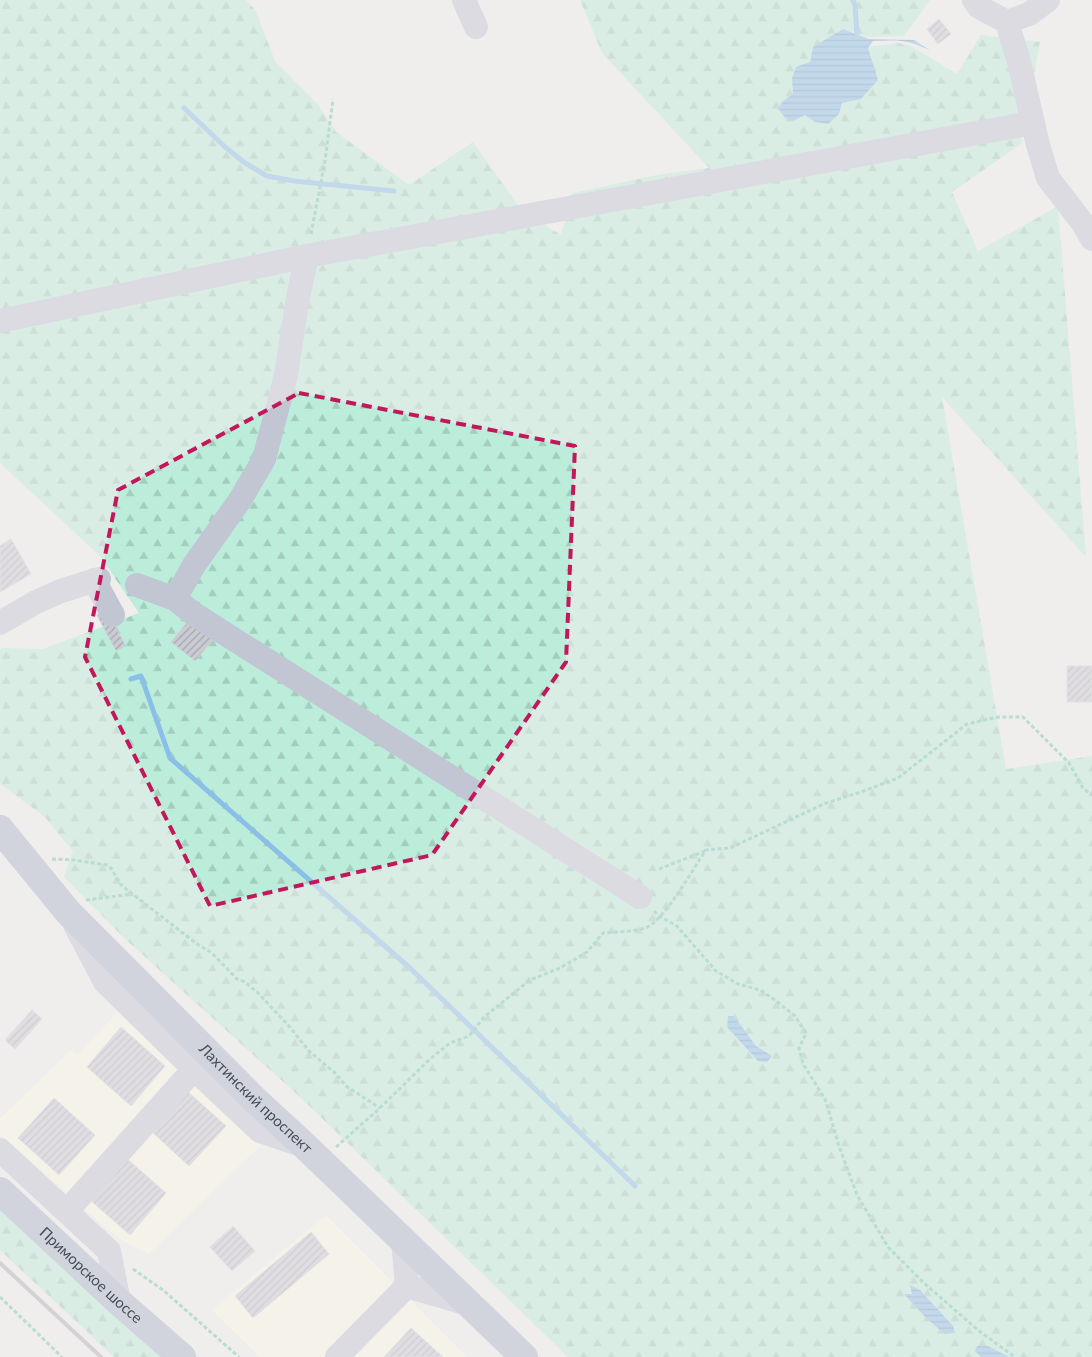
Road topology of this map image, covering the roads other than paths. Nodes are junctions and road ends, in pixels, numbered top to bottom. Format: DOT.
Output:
graph roads {
  1 [pos="464,0"];
  2 [pos="974,0"];
  3 [pos="1048,0"];
  4 [pos="1007,22"];
  5 [pos="476,27"];
  6 [pos="1032,123"];
  7 [pos="1092,239"];
  8 [pos="308,256"];
  9 [pos="0,321"];
  10 [pos="137,585"];
  11 [pos="175,599"];
  12 [pos="113,615"];
  13 [pos="0,624"];
  14 [pos="0,829"];
  15 [pos="640,897"];
  16 [pos="75,907"];
  17 [pos="194,1069"];
  18 [pos="306,1147"];
  19 [pos="0,1150"];
  20 [pos="0,1191"];
  21 [pos="66,1211"];
  22 [pos="402,1240"];
  23 [pos="407,1286"];
  24 [pos="118,1302"];
  25 [pos="468,1304"];
  26 [pos="182,1357"];
  27 [pos="337,1357"];
  28 [pos="524,1357"];
  1 -- 5 [label="lane"];
  2 -- 4 [label="lane"];
  3 -- 4 [label="lane"];
  4 -- 6 [label="lane"];
  6 -- 7 [label="lane"];
  6 -- 8 [label="lane"];
  8 -- 9 [label="lane"];
  8 -- 11 [label="lane"];
  10 -- 11 [label="lane"];
  11 -- 15 [label="lane"];
  12 -- 13 [label="lane"];
  14 -- 16 [label="main road, Лахтинский проспект"];
  16 -- 17 [label="lane"];
  16 -- 18 [label="main road, Лахтинский проспект"];
  17 -- 18 [label="lane"];
  17 -- 21 [label="lane"];
  18 -- 22 [label="main road, Лахтинский проспект"];
  19 -- 21 [label="lane"];
  20 -- 24 [label="main road, Приморское шоссе"];
  21 -- 24 [label="lane"];
  22 -- 23 [label="lane"];
  22 -- 25 [label="main road, Лахтинский проспект"];
  23 -- 25 [label="lane"];
  23 -- 27 [label="lane"];
  24 -- 26 [label="main road, Приморское шоссе"];
  25 -- 28 [label="main road, Лахтинский проспект"];
}
